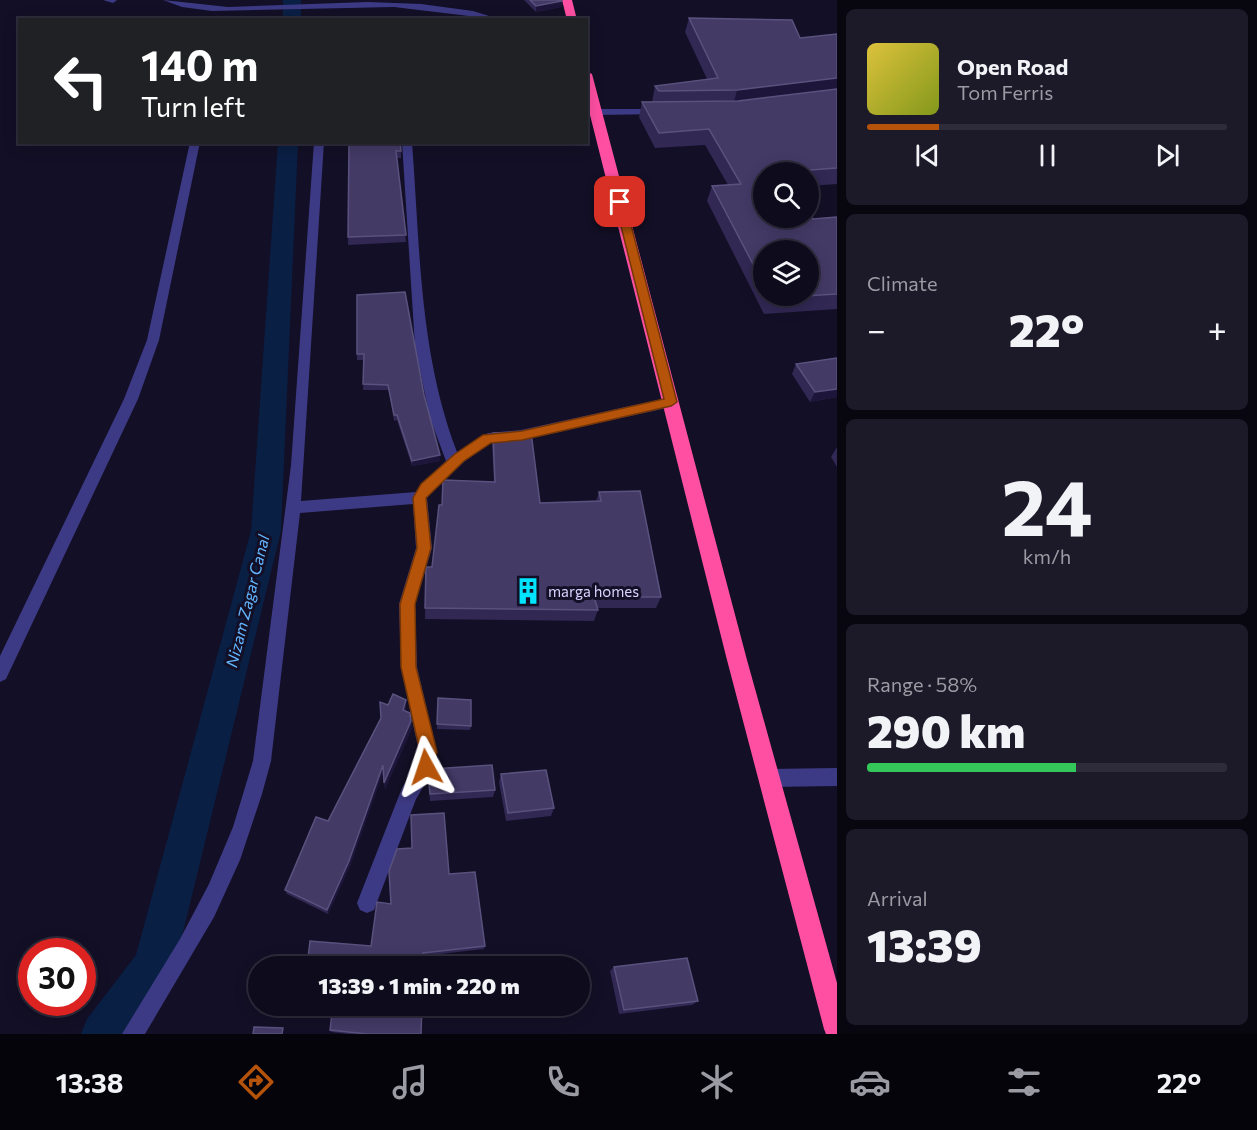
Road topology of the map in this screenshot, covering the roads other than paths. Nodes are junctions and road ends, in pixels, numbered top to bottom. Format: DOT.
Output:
graph roads {
  1 [pos="107,0"];
  2 [pos="113,0"];
  3 [pos="167,0"];
  4 [pos="567,0"];
  5 [pos="327,4"];
  6 [pos="224,5"];
  7 [pos="492,18"];
  8 [pos="572,18"];
  9 [pos="589,93"];
  10 [pos="676,111"];
  11 [pos="596,112"];
  12 [pos="195,144"];
  13 [pos="319,144"];
  14 [pos="407,144"];
  15 [pos="671,402"];
  16 [pos="454,463"];
  17 [pos="420,498"];
  18 [pos="293,508"];
  19 [pos="0,674"];
  20 [pos="837,777"];
  21 [pos="769,778"];
  22 [pos="367,903"];
  23 [pos="837,1029"];
  24 [pos="133,1034"];
  1 -- 2 [label="street"];
  3 -- 6 [label="street"];
  4 -- 8 [label="highway"];
  5 -- 6 [label="street"];
  5 -- 7 [label="street"];
  9 -- 11 [label="highway"];
  10 -- 11 [label="street"];
  11 -- 15 [label="highway"];
  12 -- 19 [label="street"];
  13 -- 18 [label="street"];
  14 -- 16 [label="street"];
  15 -- 16 [label="street"];
  15 -- 21 [label="highway"];
  16 -- 17 [label="street"];
  17 -- 18 [label="street"];
  17 -- 22 [label="street"];
  18 -- 24 [label="street"];
  20 -- 21 [label="street"];
  21 -- 23 [label="highway"];
}
